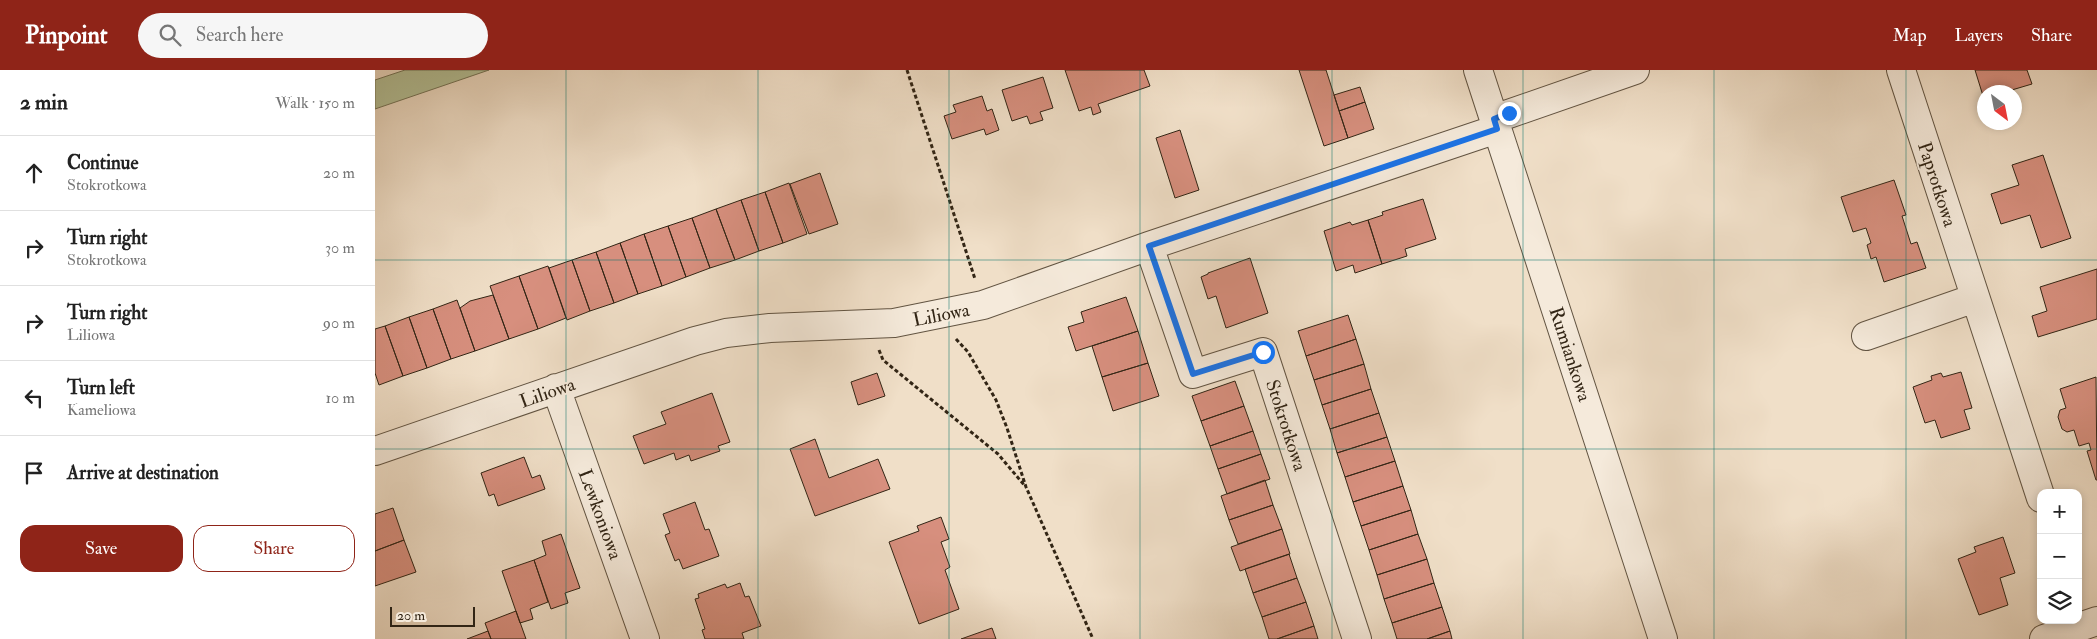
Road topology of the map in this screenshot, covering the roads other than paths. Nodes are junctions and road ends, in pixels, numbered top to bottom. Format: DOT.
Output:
graph roads {
  1 [pos="1478,70"];
  2 [pos="1635,70"];
  3 [pos="1901,70"];
  4 [pos="1496,124"];
  5 [pos="1149,246"];
  6 [pos="1975,298"];
  7 [pos="1866,336"];
  8 [pos="556,388"];
  9 [pos="375,451"];
  10 [pos="2038,489"];
  11 [pos="2086,620"];
  12 [pos="645,639"];
  13 [pos="1357,639"];
  14 [pos="1663,639"];
  15 [pos="2044,639"];
  1 -- 4 [label="street, Rumiankowa"];
  2 -- 4 [label="street, Liliowa"];
  3 -- 6 [label="street, Paprotkowa"];
  4 -- 5 [label="street, Liliowa"];
  4 -- 14 [label="street, Rumiankowa"];
  5 -- 8 [label="street, Liliowa"];
  5 -- 13 [label="street, Stokrotkowa"];
  6 -- 7 [label="street"];
  6 -- 10 [label="street, Paprotkowa"];
  8 -- 9 [label="street, Liliowa"];
  8 -- 12 [label="street, Lewkoniowa"];
  11 -- 15 [label="street"];
}
